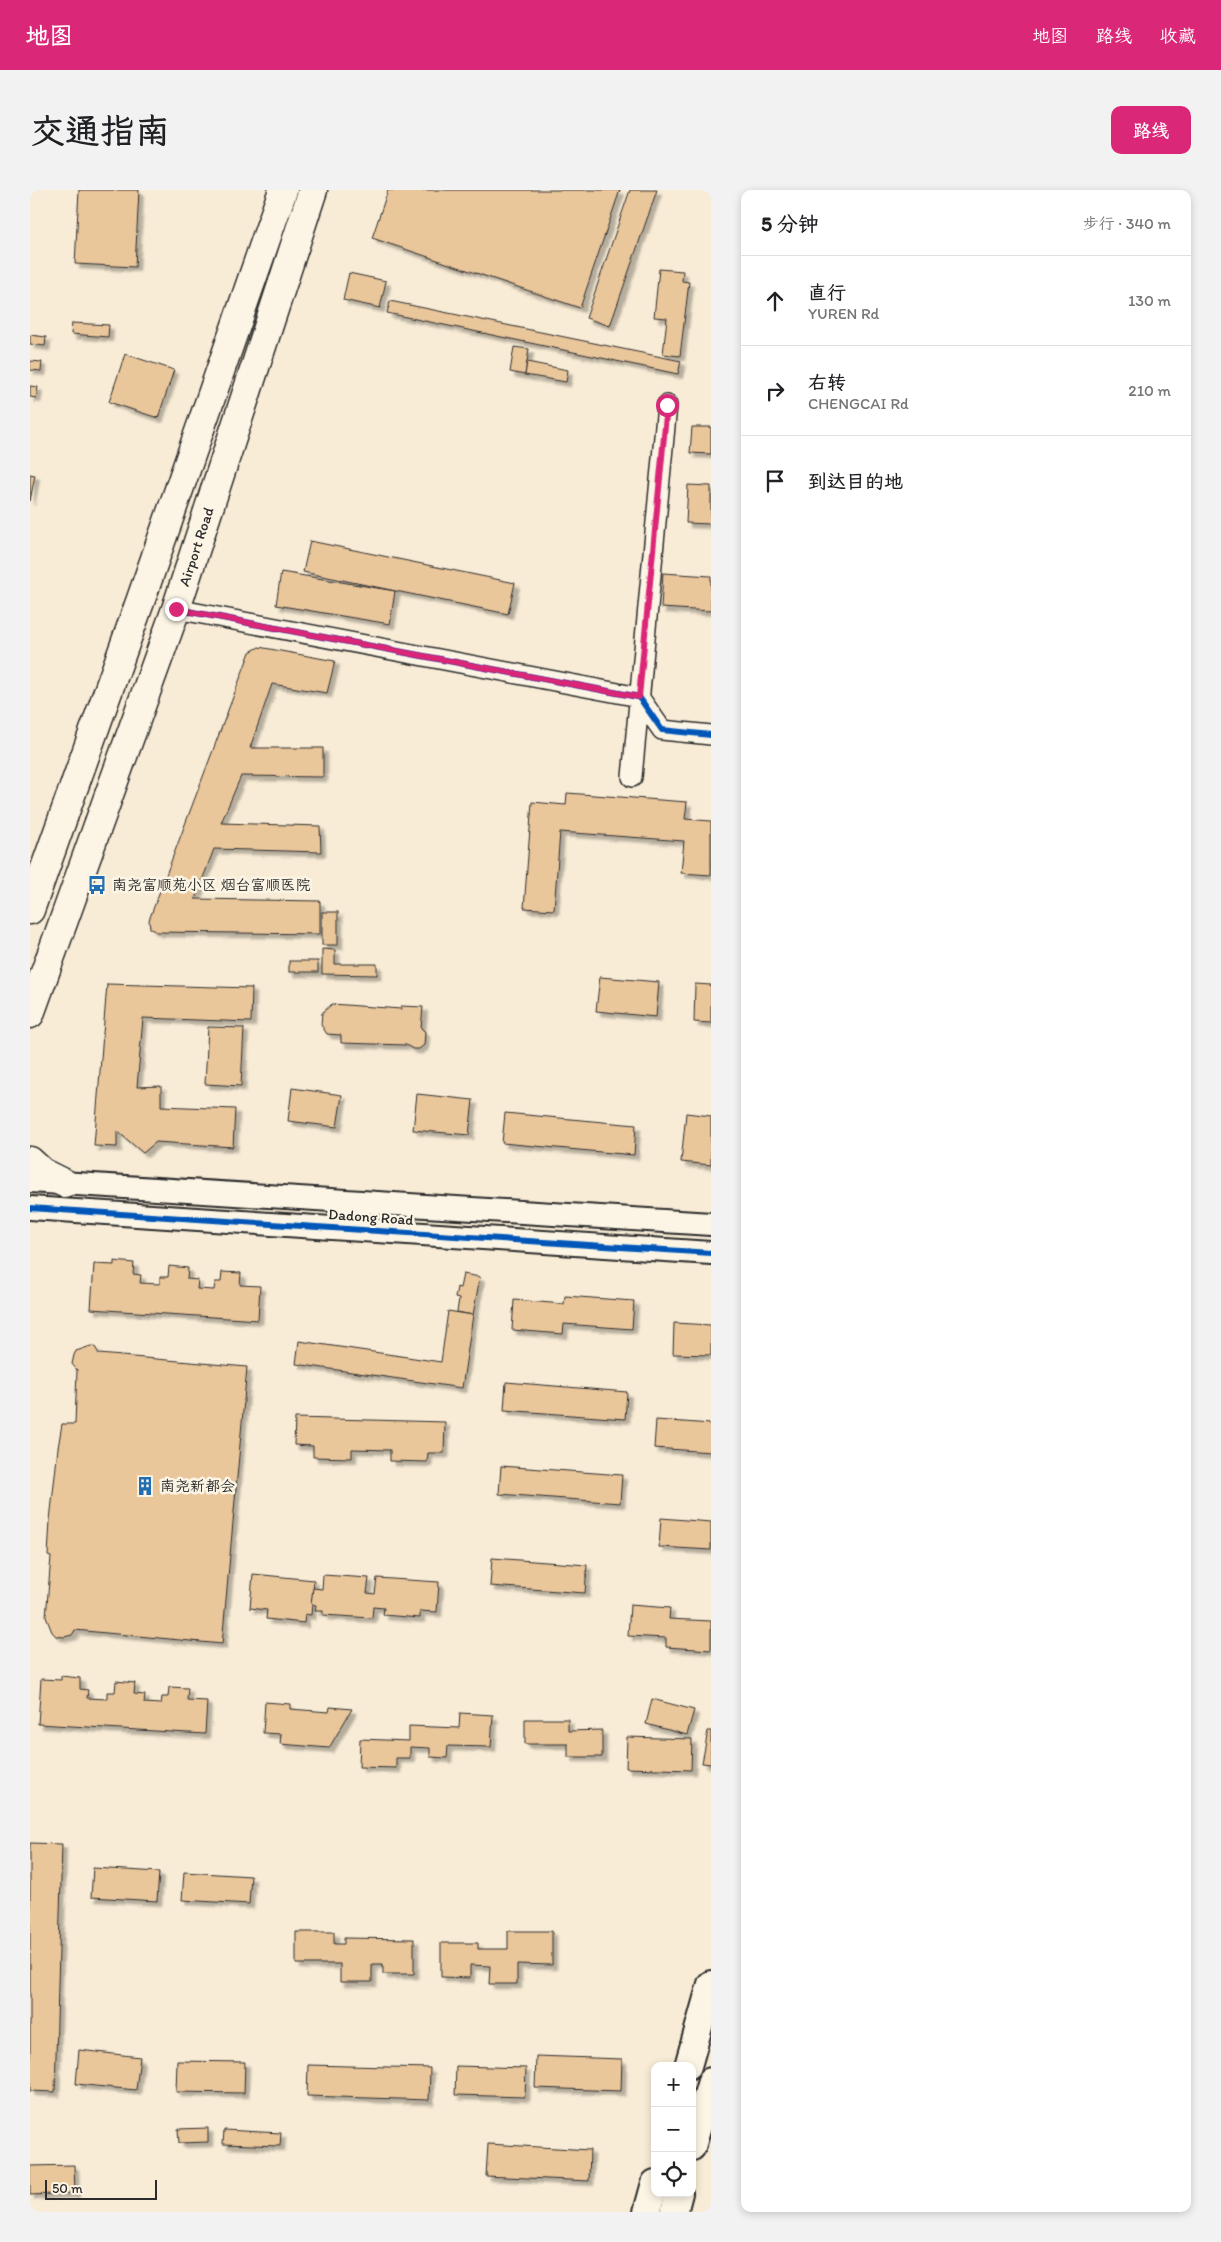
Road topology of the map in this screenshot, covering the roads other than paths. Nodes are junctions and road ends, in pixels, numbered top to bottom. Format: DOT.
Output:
graph roads {
  1 [pos="283,190"];
  2 [pos="313,190"];
  3 [pos="667,405"];
  4 [pos="176,609"];
  5 [pos="639,697"];
  6 [pos="711,735"];
  7 [pos="632,777"];
  8 [pos="30,910"];
  9 [pos="30,1014"];
  10 [pos="30,1161"];
  11 [pos="30,1181"];
  12 [pos="64,1183"];
  13 [pos="30,1208"];
  14 [pos="711,1224"];
  15 [pos="711,1253"];
  16 [pos="711,1984"];
  17 [pos="689,2062"];
  18 [pos="711,2081"];
  19 [pos="696,2133"];
  20 [pos="651,2197"];
  21 [pos="678,2197"];
  22 [pos="647,2212"];
  23 [pos="674,2212"];
  1 -- 8 [label="highway"];
  2 -- 4 [label="highway, Airport Road"];
  3 -- 5 [label="street"];
  4 -- 5 [label="street"];
  4 -- 9 [label="highway, Airport Road"];
  5 -- 6 [label="street"];
  5 -- 7 [label="street"];
  10 -- 12 [label="highway"];
  11 -- 12 [label="street, Dadong Road"];
  12 -- 14 [label="street, Dadong Road"];
  13 -- 15 [label="street, Dadong Road"];
  16 -- 17 [label="main road"];
  18 -- 19 [label="main road"];
  20 -- 22 [label="main road"];
  21 -- 23 [label="main road"];
}
